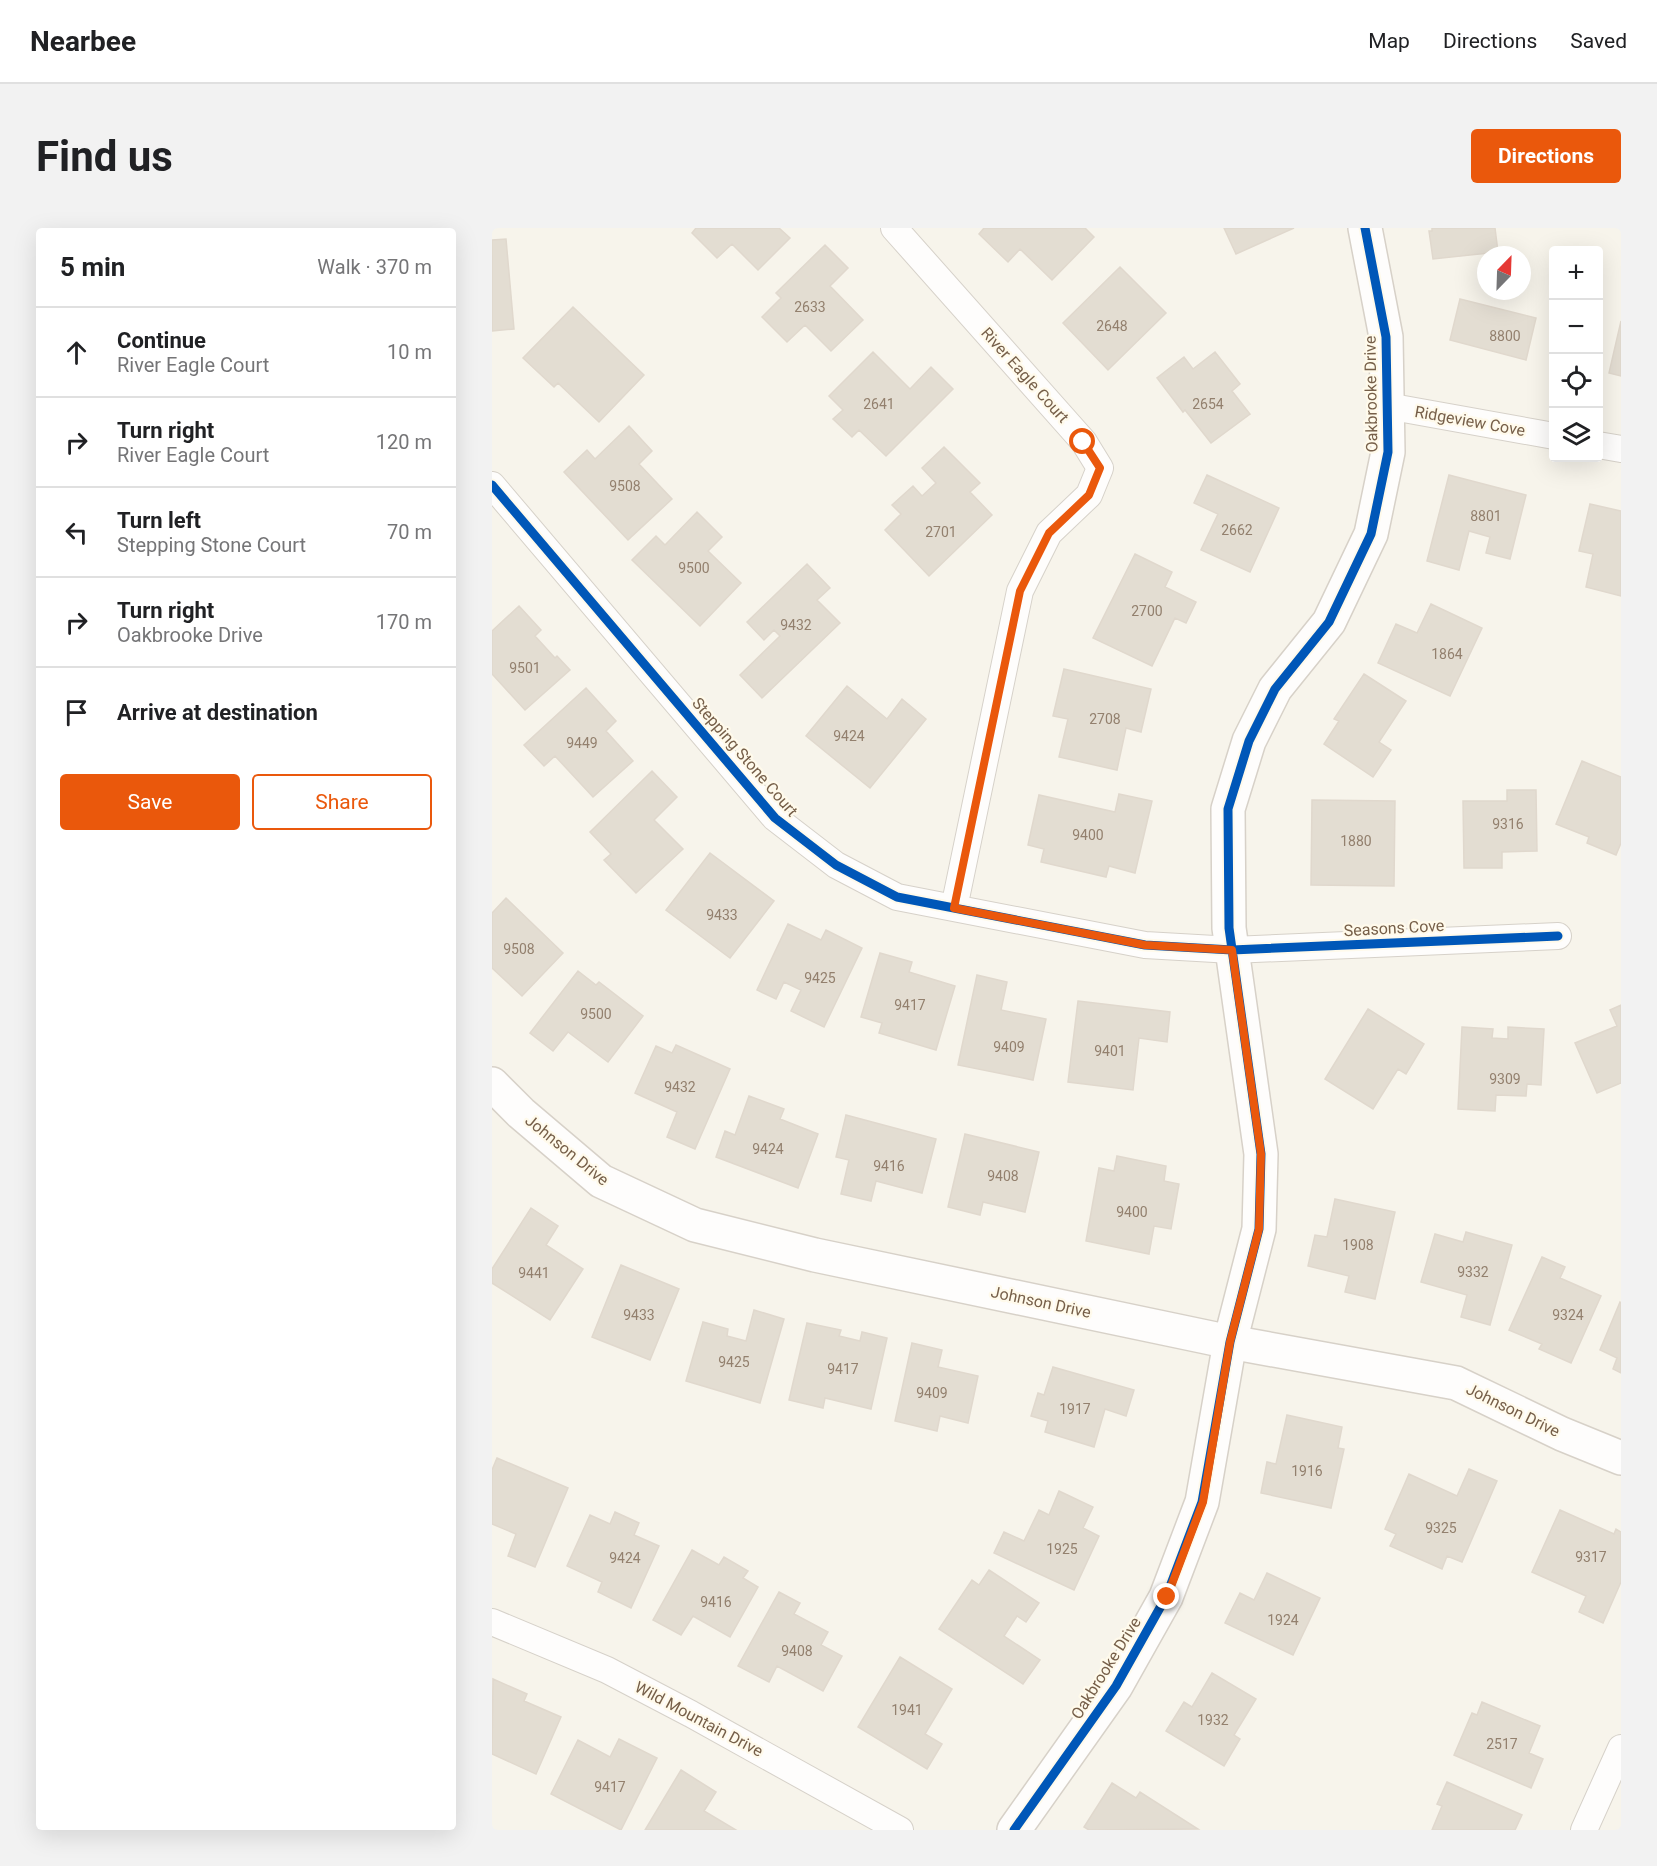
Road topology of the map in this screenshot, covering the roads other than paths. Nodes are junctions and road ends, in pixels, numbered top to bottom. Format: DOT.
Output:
graph roads {
  1 [pos="894,228"];
  2 [pos="1365,228"];
  3 [pos="1388,406"];
  4 [pos="1549,435"];
  5 [pos="1603,446"];
  6 [pos="1621,449"];
  7 [pos="492,485"];
  8 [pos="954,908"];
  9 [pos="1558,936"];
  10 [pos="1232,950"];
  11 [pos="492,1084"];
  12 [pos="1230,1342"];
  13 [pos="1621,1458"];
  14 [pos="492,1622"];
  15 [pos="1621,1748"];
  16 [pos="900,1830"];
  17 [pos="1014,1830"];
  18 [pos="1584,1830"];
  1 -- 8 [label="street, River Eagle Court"];
  2 -- 3 [label="street, Oakbrooke Drive"];
  3 -- 4 [label="street, Ridgeview Cove"];
  3 -- 10 [label="street, Oakbrooke Drive"];
  5 -- 6 [label="street"];
  7 -- 8 [label="street, Stepping Stone Court"];
  8 -- 10 [label="street, Stepping Stone Court"];
  9 -- 10 [label="street, Seasons Cove"];
  10 -- 12 [label="street, Oakbrooke Drive"];
  11 -- 12 [label="street, Johnson Drive"];
  12 -- 13 [label="street, Johnson Drive"];
  12 -- 17 [label="street, Oakbrooke Drive"];
  14 -- 16 [label="street, Wild Mountain Drive"];
  15 -- 18 [label="street"];
}
